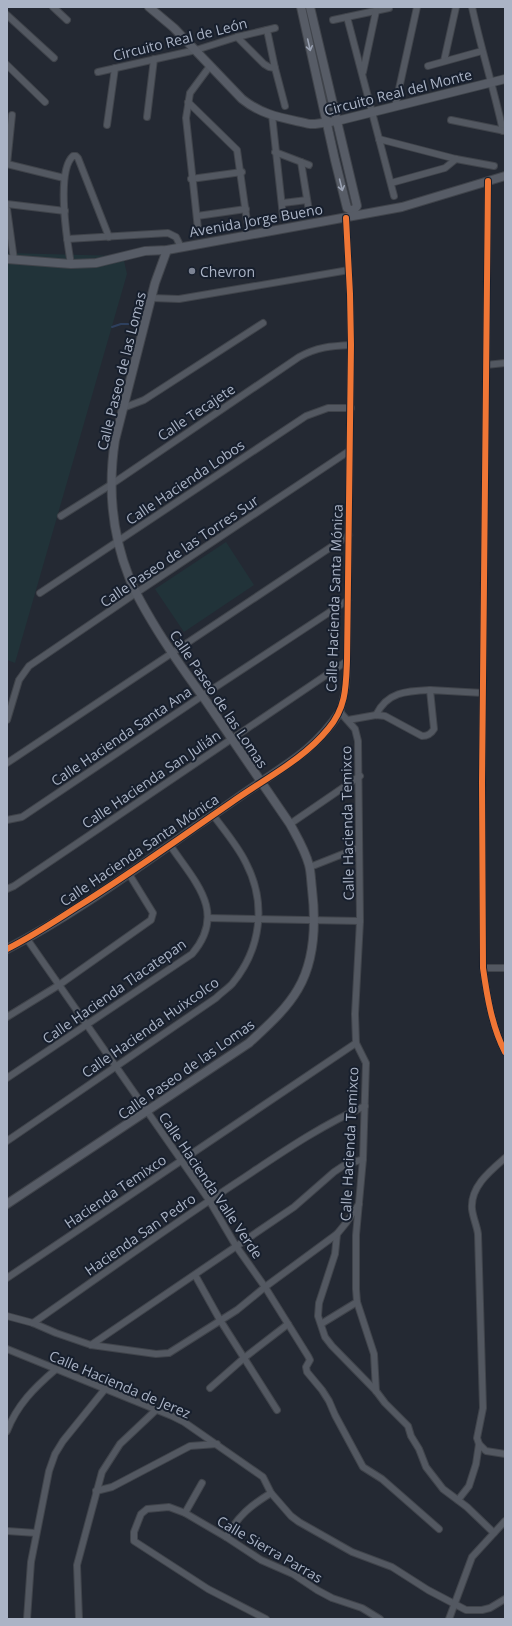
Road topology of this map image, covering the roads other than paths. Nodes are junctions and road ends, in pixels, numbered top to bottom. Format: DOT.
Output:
graph roads {
  1 [pos="53,7"];
  2 [pos="149,7"];
  3 [pos="301,7"];
  4 [pos="310,7"];
  5 [pos="417,7"];
  6 [pos="456,7"];
  7 [pos="472,7"];
  8 [pos="390,8"];
  9 [pos="376,11"];
  10 [pos="7,15"];
  11 [pos="347,17"];
  12 [pos="67,20"];
  13 [pos="333,20"];
  14 [pos="275,28"];
  15 [pos="267,30"];
  16 [pos="237,37"];
  17 [pos="196,50"];
  18 [pos="482,52"];
  19 [pos="54,58"];
  20 [pos="154,59"];
  21 [pos="444,61"];
  22 [pos="7,65"];
  23 [pos="210,66"];
  24 [pos="428,66"];
  25 [pos="115,68"];
  26 [pos="275,68"];
  27 [pos="98,72"];
  28 [pos="363,74"];
  29 [pos="505,79"];
  30 [pos="492,82"];
  31 [pos="45,102"];
  32 [pos="188,102"];
  33 [pos="285,106"];
  34 [pos="395,107"];
  35 [pos="372,112"];
  36 [pos="12,115"];
  37 [pos="272,115"];
  38 [pos="146,118"];
  39 [pos="451,120"];
  40 [pos="337,121"];
  41 [pos="327,123"];
  42 [pos="107,125"];
  43 [pos="504,131"];
  44 [pos="379,139"];
  45 [pos="275,152"];
  46 [pos="344,158"];
  47 [pos="456,159"];
  48 [pos="335,160"];
  49 [pos="300,162"];
  50 [pos="7,164"];
  51 [pos="310,165"];
  52 [pos="494,166"];
  53 [pos="242,172"];
  54 [pos="505,176"];
  55 [pos="64,178"];
  56 [pos="192,179"];
  57 [pos="488,181"];
  58 [pos="391,182"];
  59 [pos="394,196"];
  60 [pos="307,200"];
  61 [pos="283,203"];
  62 [pos="7,204"];
  63 [pos="7,209"];
  64 [pos="246,209"];
  65 [pos="65,211"];
  66 [pos="309,211"];
  67 [pos="196,216"];
  68 [pos="283,216"];
  69 [pos="346,218"];
  70 [pos="247,221"];
  71 [pos="198,229"];
  72 [pos="109,237"];
  73 [pos="67,239"];
  74 [pos="181,247"];
  75 [pos="167,250"];
  76 [pos="11,259"];
  77 [pos="71,264"];
  78 [pos="349,270"];
  79 [pos="152,298"];
  80 [pos="263,323"];
  81 [pos="351,345"];
  82 [pos="505,363"];
  83 [pos="486,365"];
  84 [pos="123,408"];
  85 [pos="351,408"];
  86 [pos="349,451"];
  87 [pos="112,484"];
  88 [pos="62,516"];
  89 [pos="349,535"];
  90 [pos="118,542"];
  91 [pos="40,593"];
  92 [pos="136,593"];
  93 [pos="348,600"];
  94 [pos="172,653"];
  95 [pos="347,661"];
  96 [pos="430,690"];
  97 [pos="483,693"];
  98 [pos="202,696"];
  99 [pos="340,712"];
  100 [pos="376,715"];
  101 [pos="7,720"];
  102 [pos="348,720"];
  103 [pos="231,738"];
  104 [pos="7,763"];
  105 [pos="360,776"];
  106 [pos="261,782"];
  107 [pos="213,815"];
  108 [pos="7,820"];
  109 [pos="290,824"];
  110 [pos="170,845"];
  111 [pos="358,848"];
  112 [pos="310,867"];
  113 [pos="129,874"];
  114 [pos="7,889"];
  115 [pos="208,918"];
  116 [pos="259,919"];
  117 [pos="314,921"];
  118 [pos="360,921"];
  119 [pos="27,939"];
  120 [pos="7,949"];
  121 [pos="483,968"];
  122 [pos="505,968"];
  123 [pos="58,985"];
  124 [pos="7,1017"];
  125 [pos="87,1025"];
  126 [pos="356,1043"];
  127 [pos="505,1052"];
  128 [pos="115,1066"];
  129 [pos="7,1078"];
  130 [pos="365,1106"];
  131 [pos="148,1112"];
  132 [pos="7,1140"];
  133 [pos="505,1158"];
  134 [pos="363,1159"];
  135 [pos="181,1161"];
  136 [pos="209,1200"];
  137 [pos="7,1204"];
  138 [pos="359,1204"];
  139 [pos="337,1234"];
  140 [pos="236,1246"];
  141 [pos="195,1275"];
  142 [pos="7,1278"];
  143 [pos="265,1287"];
  144 [pos="357,1302"];
  145 [pos="7,1316"];
  146 [pos="220,1320"];
  147 [pos="33,1323"];
  148 [pos="288,1324"];
  149 [pos="321,1324"];
  150 [pos="91,1345"];
  151 [pos="7,1350"];
  152 [pos="244,1358"];
  153 [pos="55,1370"];
  154 [pos="210,1388"];
  155 [pos="105,1389"];
  156 [pos="376,1390"];
  157 [pos="156,1410"];
  158 [pos="277,1410"];
  159 [pos="7,1431"];
  160 [pos="217,1444"];
  161 [pos="479,1444"];
  162 [pos="505,1454"];
  163 [pos="202,1483"];
  164 [pos="96,1491"];
  165 [pos="271,1493"];
  166 [pos="458,1500"];
  167 [pos="185,1513"];
  168 [pos="505,1521"];
  169 [pos="502,1527"];
  170 [pos="439,1529"];
  171 [pos="7,1531"];
  172 [pos="494,1533"];
  173 [pos="36,1534"];
  174 [pos="226,1537"];
  175 [pos="505,1598"];
  176 [pos="456,1603"];
  177 [pos="27,1619"];
  178 [pos="79,1619"];
  179 [pos="266,1619"];
  180 [pos="380,1619"];
  181 [pos="449,1619"];
  1 -- 12 [label="street"];
  2 -- 17 [label="main road, Circuito Real del Monte"];
  3 -- 41 [label="main road, one-way"];
  4 -- 40 [label="main road"];
  5 -- 34 [label="street"];
  6 -- 21 [label="street"];
  7 -- 18 [label="street"];
  8 -- 9 [label="street"];
  9 -- 11 [label="street"];
  9 -- 28 [label="street"];
  10 -- 19 [label="street"];
  11 -- 13 [label="street"];
  11 -- 28 [label="street"];
  14 -- 15 [label="street, Circuito Real de León"];
  15 -- 16 [label="street, Circuito Real de León"];
  15 -- 26 [label="street, Circuito Real de León"];
  16 -- 17 [label="street, Circuito Real de León"];
  16 -- 26 [label="street"];
  17 -- 20 [label="street, Circuito Real de León"];
  17 -- 23 [label="main road, Circuito Real del Monte"];
  18 -- 21 [label="street"];
  18 -- 30 [label="street"];
  20 -- 25 [label="street, Circuito Real de León"];
  20 -- 38 [label="street"];
  21 -- 24 [label="street"];
  22 -- 31 [label="street"];
  23 -- 32 [label="street"];
  23 -- 37 [label="main road, Circuito Real del Monte"];
  25 -- 27 [label="street, Circuito Real de León"];
  25 -- 42 [label="street"];
  26 -- 33 [label="street, Circuito Real de León"];
  28 -- 35 [label="street"];
  29 -- 30 [label="main road, Circuito Real del Monte"];
  30 -- 34 [label="main road, Circuito Real del Monte"];
  30 -- 43 [label="street"];
  32 -- 53 [label="street"];
  32 -- 56 [label="street"];
  34 -- 35 [label="main road, Circuito Real del Monte"];
  35 -- 40 [label="main road, Circuito Real del Monte"];
  35 -- 44 [label="street"];
  36 -- 50 [label="street"];
  37 -- 41 [label="main road, Circuito Real del Monte"];
  37 -- 45 [label="street"];
  39 -- 43 [label="street"];
  40 -- 41 [label="main road, Circuito Real del Monte"];
  40 -- 46 [label="main road"];
  41 -- 48 [label="main road"];
  44 -- 47 [label="street"];
  44 -- 58 [label="street"];
  45 -- 49 [label="street"];
  45 -- 61 [label="street"];
  46 -- 48 [label="street"];
  48 -- 46 [label="main road, one-way"];
  47 -- 52 [label="street"];
  47 -- 58 [label="street"];
  49 -- 51 [label="street"];
  49 -- 60 [label="street"];
  50 -- 55 [label="street"];
  53 -- 56 [label="street"];
  53 -- 64 [label="street"];
  54 -- 57 [label="main road, Avenida Jorge Bueno"];
  55 -- 65 [label="street"];
  55 -- 72 [label="street"];
  56 -- 67 [label="street"];
  57 -- 69 [label="main road, Avenida Jorge Bueno"];
  57 -- 83 [label="street"];
  58 -- 59 [label="street"];
  60 -- 61 [label="street"];
  60 -- 66 [label="street"];
  61 -- 68 [label="street"];
  62 -- 65 [label="street"];
  63 -- 76 [label="street"];
  64 -- 67 [label="street"];
  64 -- 70 [label="street"];
  65 -- 73 [label="street"];
  67 -- 71 [label="street"];
  69 -- 74 [label="main road, Avenida Jorge Bueno"];
  69 -- 78 [label="street, Calle Hacienda Santa Mónica"];
  72 -- 73 [label="street"];
  72 -- 74 [label="street"];
  73 -- 77 [label="street"];
  74 -- 75 [label="main road, Avenida Jorge Bueno"];
  75 -- 77 [label="main road, Avenida Jorge Bueno"];
  75 -- 79 [label="main road, Calle Paseo de las Lomas"];
  76 -- 77 [label="main road, Avenida Jorge Bueno"];
  78 -- 79 [label="street"];
  78 -- 81 [label="street, Calle Hacienda Santa Mónica"];
  79 -- 84 [label="main road, Calle Paseo de las Lomas"];
  80 -- 84 [label="street"];
  81 -- 85 [label="street, Calle Hacienda Santa Mónica"];
  81 -- 87 [label="street, Calle Tecajete"];
  82 -- 83 [label="street"];
  83 -- 97 [label="street"];
  84 -- 87 [label="main road, Calle Paseo de las Lomas"];
  85 -- 86 [label="street, Calle Hacienda Santa Mónica"];
  85 -- 90 [label="street, Calle Hacienda Lobos"];
  86 -- 89 [label="street, Calle Hacienda Santa Mónica"];
  86 -- 92 [label="street, Calle Paseo de las Torres Sur"];
  87 -- 88 [label="street, Calle Tecajete"];
  87 -- 90 [label="main road, Calle Paseo de las Lomas"];
  89 -- 93 [label="street, Calle Hacienda Santa Mónica"];
  89 -- 94 [label="street"];
  90 -- 91 [label="street, Calle Hacienda Lobos"];
  90 -- 92 [label="main road, Calle Paseo de las Lomas"];
  92 -- 94 [label="main road, Calle Paseo de las Lomas"];
  92 -- 101 [label="street, Calle Paseo de las Torres Sur"];
  93 -- 95 [label="street, Calle Hacienda Santa Mónica"];
  93 -- 98 [label="street, Calle Hacienda Santa Ana"];
  94 -- 98 [label="main road, Calle Paseo de las Lomas"];
  94 -- 104 [label="street"];
  95 -- 99 [label="street, Calle Hacienda Santa Mónica"];
  95 -- 103 [label="street, Calle Hacienda San Julián"];
  96 -- 97 [label="street"];
  96 -- 100 [label="street"];
  96 -- 100 [label="street"];
  97 -- 121 [label="street"];
  98 -- 103 [label="main road, Calle Paseo de las Lomas"];
  98 -- 108 [label="street, Calle Hacienda Santa Ana"];
  99 -- 102 [label="street, Calle Hacienda Temixco"];
  99 -- 106 [label="main road, Calle Hacienda Santa Mónica"];
  100 -- 102 [label="street"];
  102 -- 105 [label="street, Calle Hacienda Temixco"];
  103 -- 106 [label="main road, Calle Paseo de las Lomas"];
  103 -- 114 [label="street, Calle Hacienda San Julián"];
  105 -- 109 [label="street"];
  105 -- 111 [label="street, Calle Hacienda Temixco"];
  106 -- 107 [label="main road, Calle Hacienda Santa Mónica"];
  106 -- 109 [label="main road, Calle Paseo de las Lomas"];
  107 -- 110 [label="main road, Calle Hacienda Santa Mónica"];
  107 -- 116 [label="street, Calle Hacienda Huixcolco"];
  109 -- 112 [label="main road, Calle Paseo de las Lomas"];
  110 -- 113 [label="main road, Calle Hacienda Santa Mónica"];
  110 -- 115 [label="street, Calle Hacienda Tlacatepan"];
  111 -- 112 [label="street"];
  111 -- 118 [label="street, Calle Hacienda Temixco"];
  112 -- 117 [label="main road, Calle Paseo de las Lomas"];
  113 -- 119 [label="main road, Calle Hacienda Santa Mónica"];
  113 -- 123 [label="street"];
  115 -- 116 [label="street"];
  115 -- 125 [label="street, Calle Hacienda Tlacatepan"];
  116 -- 117 [label="street"];
  116 -- 128 [label="street, Calle Hacienda Huixcolco"];
  117 -- 118 [label="street"];
  117 -- 131 [label="main road, Calle Paseo de las Lomas"];
  118 -- 126 [label="street, Calle Hacienda Temixco"];
  119 -- 120 [label="main road, Calle Hacienda Santa Mónica"];
  119 -- 123 [label="street, Calle Hacienda Valle Verde"];
  121 -- 122 [label="street"];
  121 -- 127 [label="street"];
  123 -- 124 [label="street"];
  123 -- 125 [label="street, Calle Hacienda Valle Verde"];
  125 -- 128 [label="street, Calle Hacienda Valle Verde"];
  125 -- 129 [label="street, Calle Hacienda Tlacatepan"];
  126 -- 130 [label="street, Calle Hacienda Temixco"];
  126 -- 135 [label="street, Hacienda Temixco"];
  128 -- 131 [label="street, Calle Hacienda Valle Verde"];
  128 -- 132 [label="street, Calle Hacienda Huixcolco"];
  130 -- 134 [label="street, Calle Hacienda Temixco"];
  130 -- 136 [label="street, Hacienda San Pedro"];
  131 -- 135 [label="street, Calle Hacienda Valle Verde"];
  131 -- 137 [label="main road, Calle Paseo de las Lomas"];
  133 -- 161 [label="street"];
  134 -- 138 [label="street, Calle Hacienda Temixco"];
  134 -- 140 [label="street"];
  135 -- 136 [label="street, Calle Hacienda Valle Verde"];
  135 -- 142 [label="street, Hacienda Temixco"];
  136 -- 140 [label="street, Calle Hacienda Valle Verde"];
  136 -- 147 [label="street, Hacienda San Pedro"];
  138 -- 139 [label="street"];
  138 -- 144 [label="street, Calle Hacienda Temixco"];
  139 -- 143 [label="street"];
  139 -- 149 [label="street"];
  140 -- 141 [label="street"];
  140 -- 143 [label="street, Calle Hacienda Valle Verde"];
  141 -- 146 [label="street"];
  141 -- 150 [label="street"];
  143 -- 146 [label="street"];
  143 -- 148 [label="street, Calle Hacienda Valle Verde"];
  144 -- 149 [label="street"];
  144 -- 156 [label="street, Calle Hacienda Temixco"];
  145 -- 147 [label="street"];
  146 -- 150 [label="street"];
  146 -- 152 [label="street"];
  147 -- 150 [label="street"];
  148 -- 152 [label="street"];
  148 -- 170 [label="street, Calle Hacienda Valle Verde"];
  149 -- 156 [label="street"];
  151 -- 153 [label="street, Calle Hacienda de Jerez"];
  152 -- 154 [label="street"];
  152 -- 158 [label="street"];
  153 -- 155 [label="street, Calle Hacienda de Jerez"];
  153 -- 159 [label="street"];
  155 -- 157 [label="street, Calle Hacienda de Jerez"];
  155 -- 173 [label="street"];
  156 -- 166 [label="street"];
  157 -- 160 [label="street, Calle Hacienda de Jerez"];
  157 -- 164 [label="street"];
  160 -- 164 [label="street"];
  160 -- 165 [label="street, Calle Hacienda de Jerez"];
  161 -- 162 [label="street"];
  161 -- 166 [label="street"];
  163 -- 167 [label="street"];
  164 -- 178 [label="street"];
  165 -- 174 [label="street"];
  165 -- 176 [label="street, Calle Hacienda de Jerez"];
  166 -- 172 [label="street"];
  167 -- 174 [label="street, Calle Sierra Parras"];
  167 -- 179 [label="street, Calle Sierra Parras"];
  168 -- 169 [label="street"];
  169 -- 172 [label="street"];
  171 -- 173 [label="street"];
  172 -- 176 [label="street"];
  173 -- 177 [label="street"];
  174 -- 180 [label="street, Calle Sierra Parras"];
  175 -- 176 [label="street, Calle Hacienda de Jerez"];
  176 -- 181 [label="street"];
}
